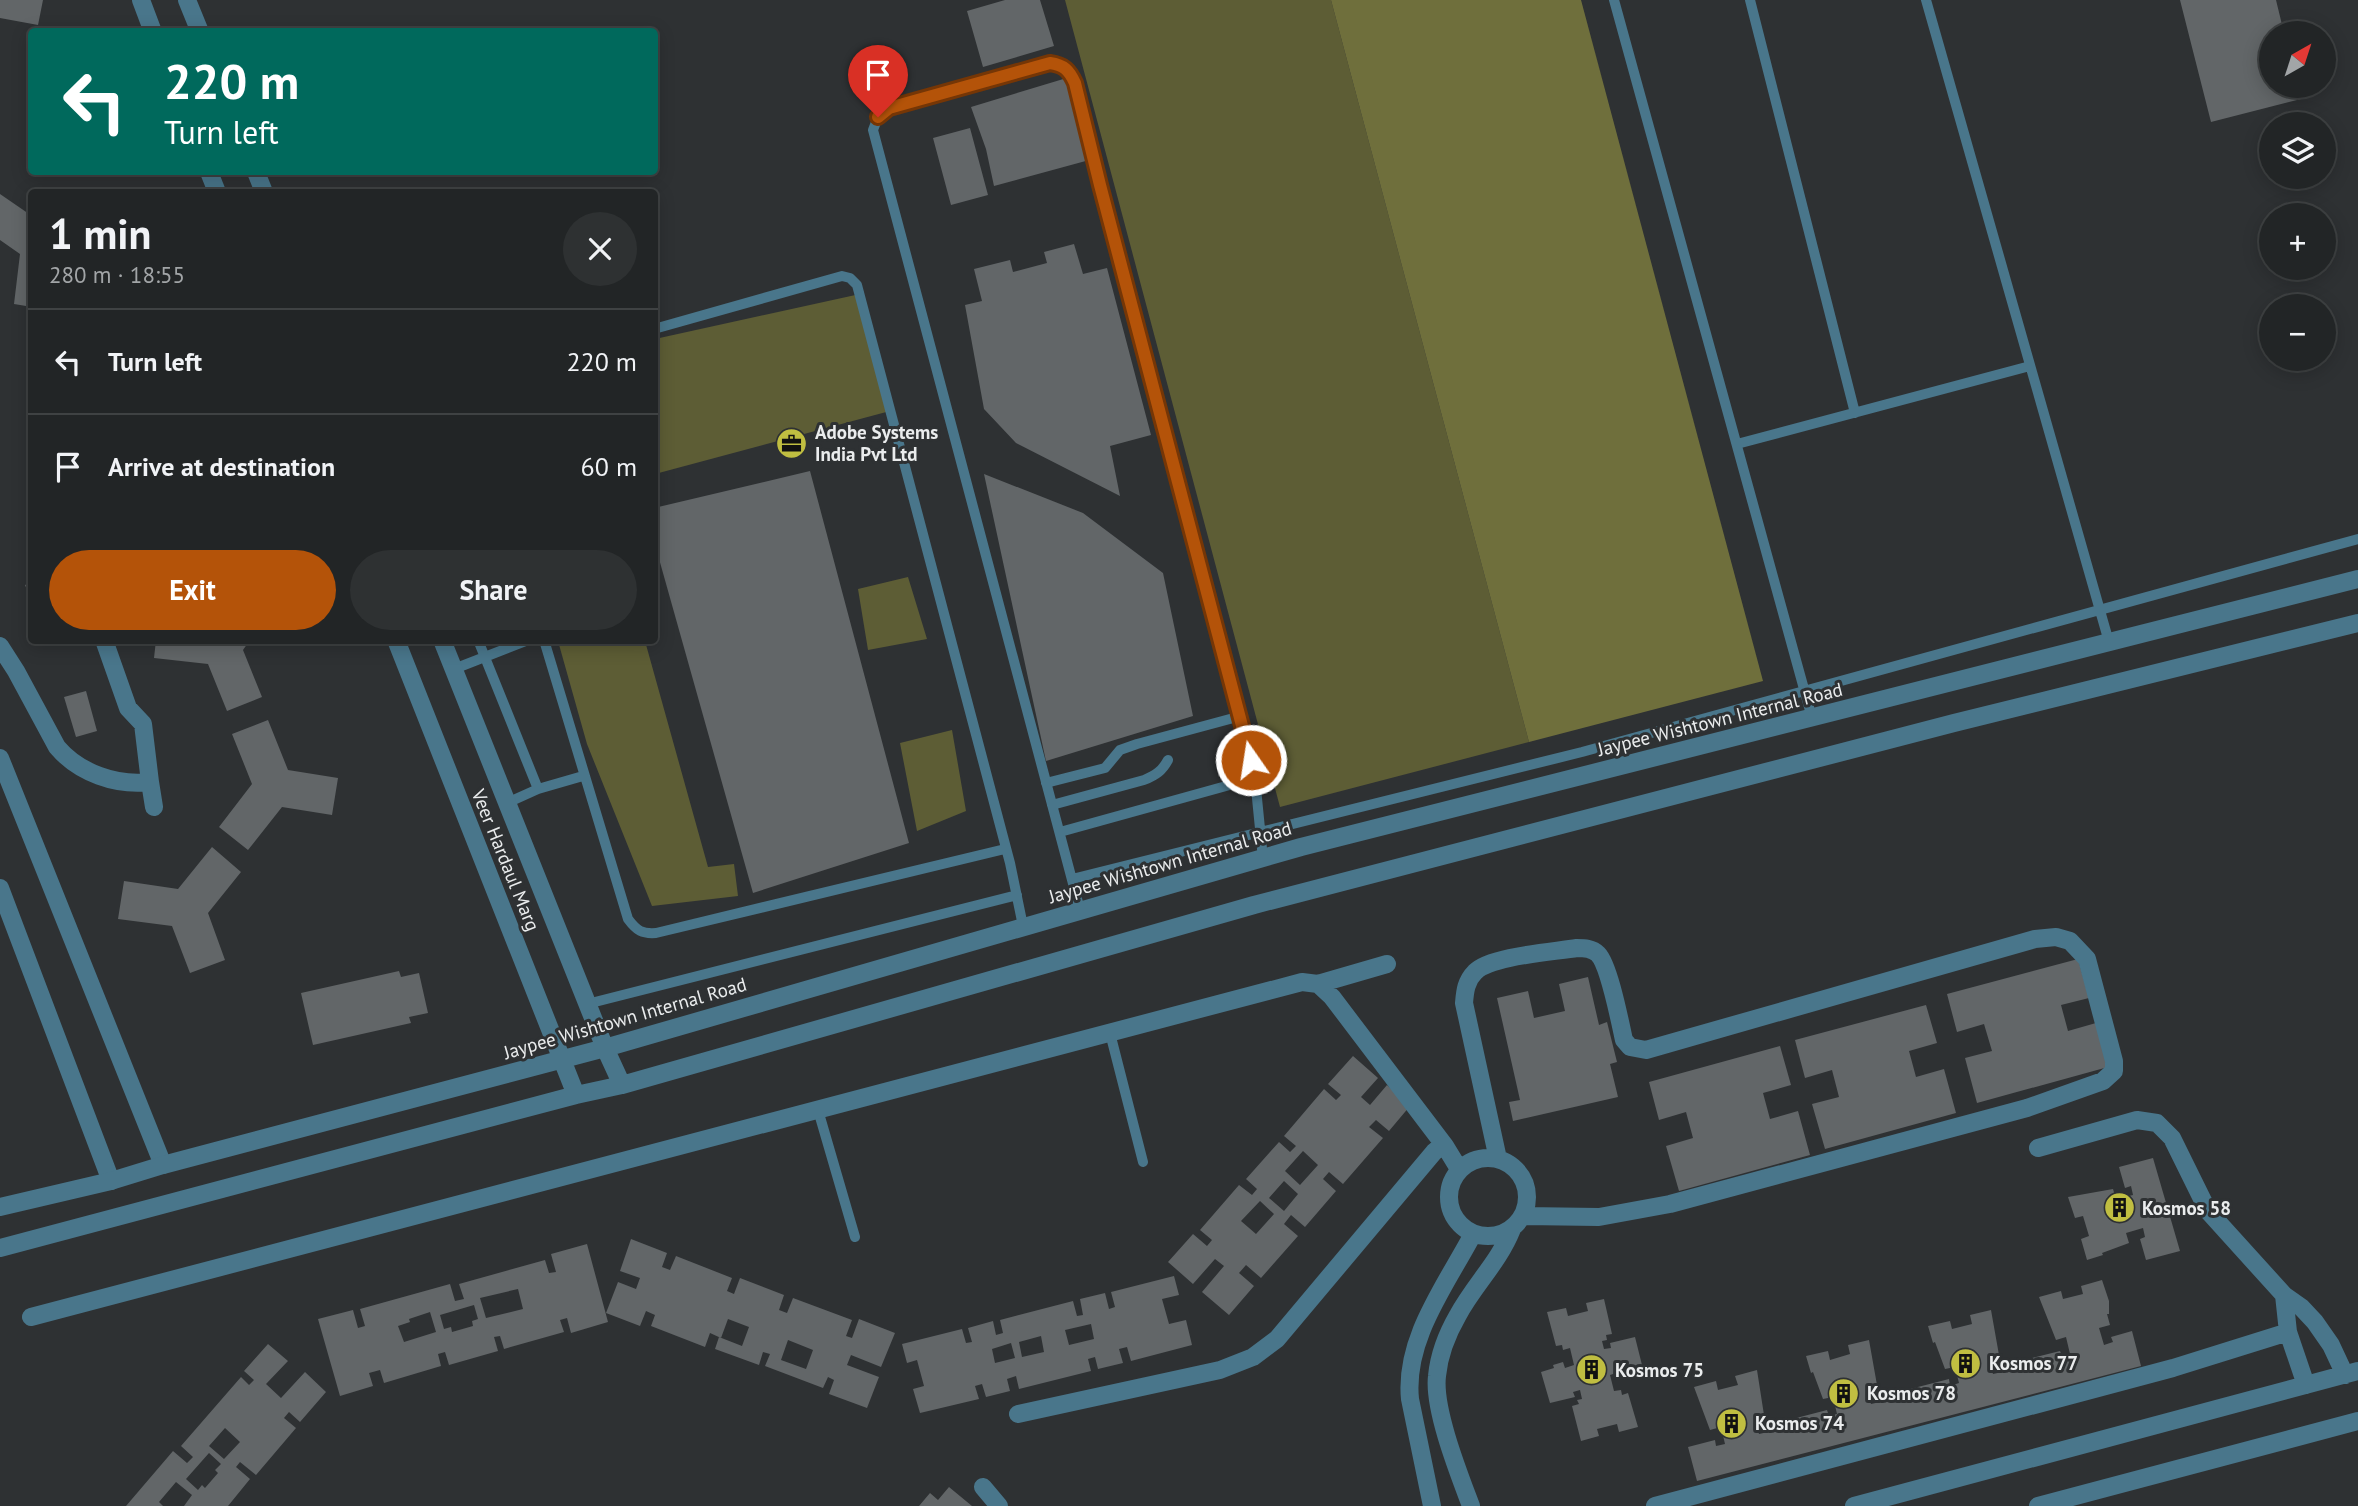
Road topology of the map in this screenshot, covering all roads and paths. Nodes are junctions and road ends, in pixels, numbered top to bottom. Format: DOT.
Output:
graph roads {
  1 [pos="141,0"];
  2 [pos="187,0"];
  3 [pos="1614,0"];
  4 [pos="1750,0"];
  5 [pos="1926,0"];
  6 [pos="152,28"];
  7 [pos="198,28"];
  8 [pos="658,328"];
  9 [pos="2030,366"];
  10 [pos="1855,413"];
  11 [pos="1737,444"];
  12 [pos="2358,539"];
  13 [pos="2358,579"];
  14 [pos="2100,610"];
  15 [pos="2358,623"];
  16 [pos="2109,642"];
  17 [pos="105,644"];
  18 [pos="398,644"];
  19 [pos="444,644"];
  20 [pos="479,644"];
  21 [pos="519,644"];
  22 [pos="545,644"];
  23 [pos="0,646"];
  24 [pos="485,659"];
  25 [pos="454,669"];
  26 [pos="1804,690"];
  27 [pos="1241,716"];
  28 [pos="1812,718"];
  29 [pos="0,758"];
  30 [pos="1168,760"];
  31 [pos="583,776"];
  32 [pos="1255,778"];
  33 [pos="150,782"];
  34 [pos="1046,783"];
  35 [pos="538,789"];
  36 [pos="507,803"];
  37 [pos="1052,805"];
  38 [pos="154,807"];
  39 [pos="1060,832"];
  40 [pos="1261,832"];
  41 [pos="1005,849"];
  42 [pos="1263,859"];
  43 [pos="1072,879"];
  44 [pos="0,888"];
  45 [pos="1017,895"];
  46 [pos="1080,910"];
  47 [pos="1023,926"];
  48 [pos="1387,964"];
  49 [pos="1318,984"];
  50 [pos="587,1004"];
  51 [pos="1110,1033"];
  52 [pos="605,1048"];
  53 [pos="563,1058"];
  54 [pos="622,1085"];
  55 [pos="576,1096"];
  56 [pos="818,1110"];
  57 [pos="1445,1146"];
  58 [pos="2038,1148"];
  59 [pos="1498,1159"];
  60 [pos="1143,1162"];
  61 [pos="163,1166"];
  62 [pos="1459,1169"];
  63 [pos="111,1181"];
  64 [pos="0,1207"];
  65 [pos="1518,1222"];
  66 [pos="1473,1234"];
  67 [pos="855,1237"];
  68 [pos="0,1248"];
  69 [pos="2284,1295"];
  70 [pos="31,1317"];
  71 [pos="2288,1332"];
  72 [pos="2351,1373"];
  73 [pos="2306,1385"];
  74 [pos="1018,1414"];
  75 [pos="2358,1421"];
  76 [pos="983,1487"];
  77 [pos="999,1506"];
  78 [pos="1432,1506"];
  79 [pos="1471,1506"];
  80 [pos="1655,1506"];
  81 [pos="1854,1506"];
  82 [pos="2038,1506"];
  1 -- 6 [label="street"];
  2 -- 7 [label="street"];
  3 -- 11 [label="lane"];
  4 -- 10 [label="lane"];
  5 -- 9 [label="lane"];
  8 -- 41 [label="lane"];
  9 -- 10 [label="lane"];
  9 -- 14 [label="lane"];
  10 -- 11 [label="lane"];
  11 -- 26 [label="lane"];
  12 -- 14 [label="lane"];
  13 -- 16 [label="street, Jaypee Wishtown Internal Road"];
  14 -- 16 [label="lane"];
  14 -- 26 [label="lane"];
  15 -- 54 [label="street"];
  16 -- 28 [label="street, Jaypee Wishtown Internal Road"];
  17 -- 33 [label="street"];
  18 -- 53 [label="street, Veer Hardaul Marg"];
  19 -- 25 [label="street, Veer Hardaul Marg"];
  20 -- 24 [label="lane"];
  21 -- 24 [label="lane"];
  22 -- 31 [label="lane"];
  23 -- 33 [label="street"];
  24 -- 25 [label="lane"];
  24 -- 35 [label="lane"];
  25 -- 36 [label="street, Veer Hardaul Marg"];
  26 -- 28 [label="lane"];
  26 -- 40 [label="lane"];
  27 -- 32 [label="lane"];
  27 -- 34 [label="lane"];
  27 -- 34 [label="lane"];
  28 -- 42 [label="street, Jaypee Wishtown Internal Road"];
  29 -- 61 [label="street"];
  30 -- 37 [label="lane"];
  31 -- 35 [label="lane"];
  31 -- 41 [label="lane"];
  32 -- 39 [label="lane"];
  32 -- 40 [label="lane"];
  33 -- 38 [label="street"];
  34 -- 37 [label="lane"];
  35 -- 36 [label="lane"];
  36 -- 50 [label="street, Veer Hardaul Marg"];
  37 -- 39 [label="lane"];
  39 -- 43 [label="lane"];
  40 -- 42 [label="lane"];
  40 -- 43 [label="lane"];
  41 -- 45 [label="lane"];
  42 -- 46 [label="street, Jaypee Wishtown Internal Road"];
  43 -- 46 [label="lane"];
  44 -- 63 [label="street"];
  45 -- 47 [label="lane"];
  45 -- 50 [label="lane"];
  46 -- 47 [label="street, Jaypee Wishtown Internal Road"];
  47 -- 52 [label="street, Jaypee Wishtown Internal Road"];
  48 -- 49 [label="street"];
  49 -- 51 [label="street"];
  49 -- 57 [label="street"];
  50 -- 52 [label="street, Veer Hardaul Marg"];
  51 -- 56 [label="street"];
  51 -- 60 [label="lane"];
  52 -- 53 [label="street, Jaypee Wishtown Internal Road"];
  52 -- 54 [label="street, Veer Hardaul Marg"];
  53 -- 55 [label="street, Veer Hardaul Marg"];
  53 -- 61 [label="street, Jaypee Wishtown Internal Road"];
  54 -- 55 [label="street"];
  55 -- 68 [label="street"];
  56 -- 67 [label="lane"];
  56 -- 70 [label="street"];
  57 -- 62 [label="street"];
  57 -- 74 [label="street"];
  58 -- 69 [label="street"];
  59 -- 62 [label="street"];
  59 -- 65 [label="street"];
  59 -- 65 [label="street"];
  61 -- 63 [label="street, Jaypee Wishtown Internal Road"];
  62 -- 66 [label="street"];
  63 -- 64 [label="street, Jaypee Wishtown Internal Road"];
  65 -- 66 [label="street"];
  65 -- 79 [label="street"];
  66 -- 78 [label="street"];
  69 -- 71 [label="street"];
  69 -- 72 [label="street"];
  71 -- 73 [label="street"];
  71 -- 80 [label="street"];
  72 -- 73 [label="street"];
  73 -- 81 [label="street"];
  75 -- 82 [label="street"];
  76 -- 77 [label="street"];
}
